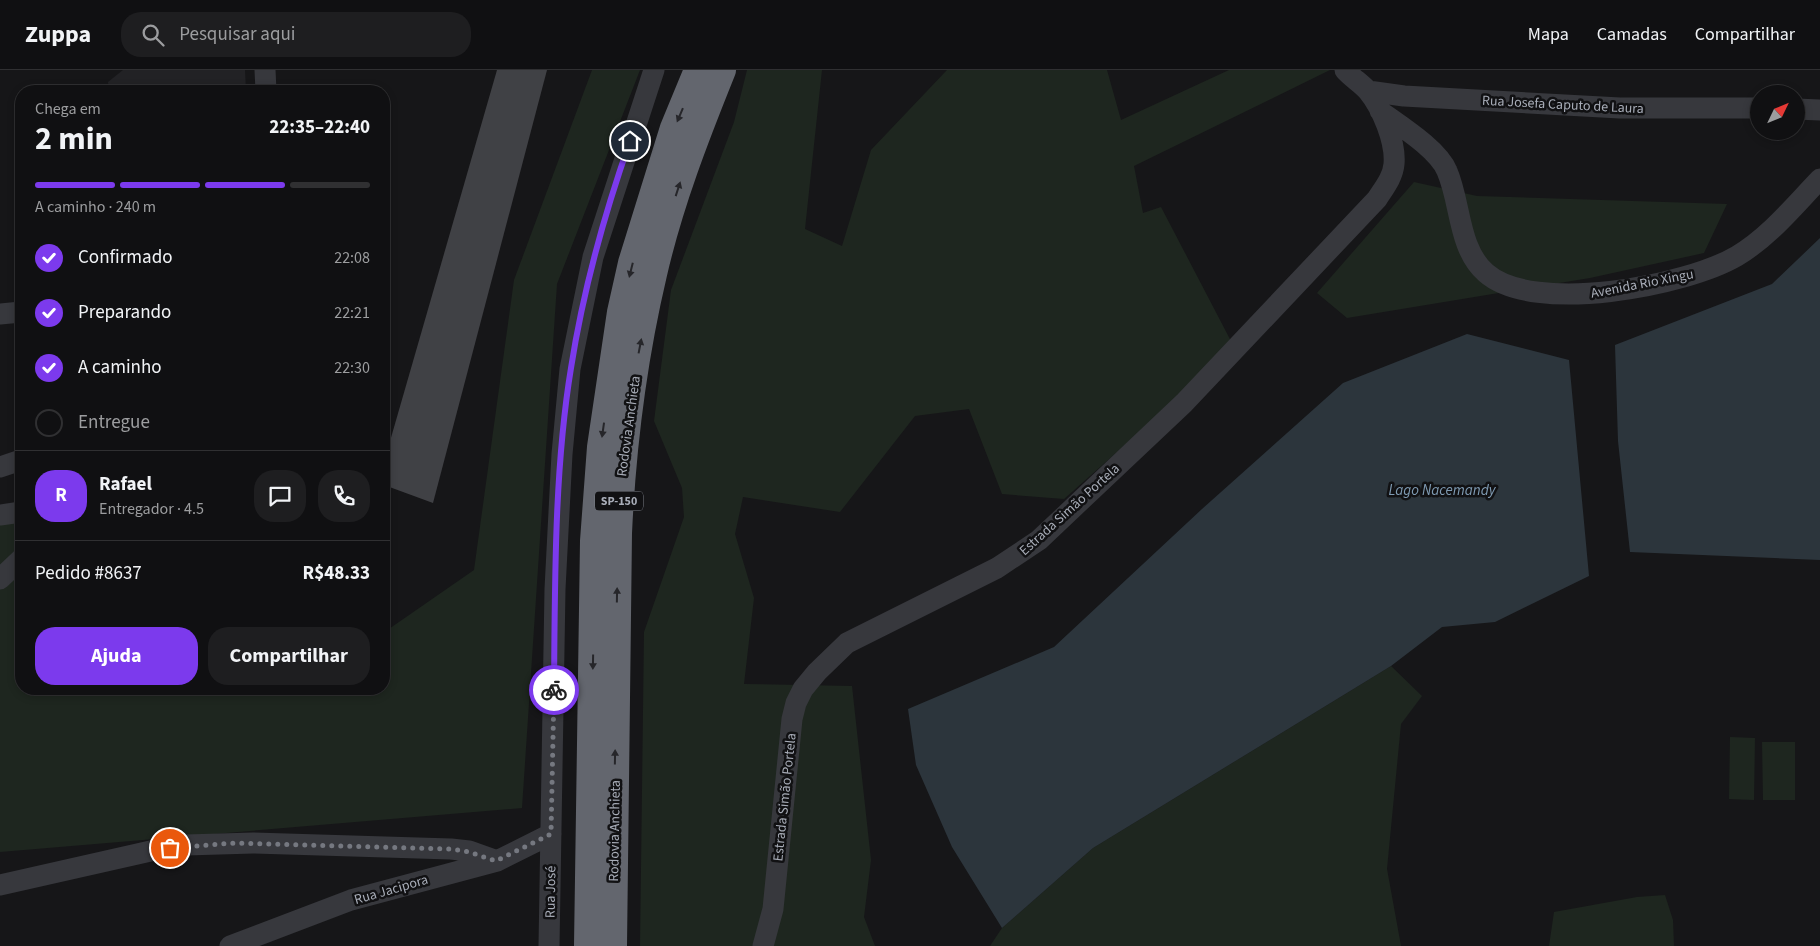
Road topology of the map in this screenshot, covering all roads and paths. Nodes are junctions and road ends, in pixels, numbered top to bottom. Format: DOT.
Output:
graph roads {
  1 [pos="265,70"];
  2 [pos="654,70"];
  3 [pos="698,70"];
  4 [pos="722,70"];
  5 [pos="1345,70"];
  6 [pos="266,85"];
  7 [pos="1368,92"];
  8 [pos="1750,108"];
  9 [pos="1805,109"];
  10 [pos="1820,110"];
  11 [pos="1380,111"];
  12 [pos="1820,179"];
  13 [pos="15,313"];
  14 [pos="0,314"];
  15 [pos="15,462"];
  16 [pos="0,468"];
  17 [pos="15,513"];
  18 [pos="0,515"];
  19 [pos="15,565"];
  20 [pos="0,578"];
  21 [pos="551,834"];
  22 [pos="496,861"];
  23 [pos="0,886"];
  24 [pos="230,946"];
  25 [pos="549,946"];
  26 [pos="588,946"];
  27 [pos="613,946"];
  28 [pos="763,946"];
  1 -- 6 [label="street"];
  2 -- 21 [label="street, Rua José"];
  3 -- 26 [label="highway, Rodovia Anchieta / SP-150, one-way"];
  27 -- 4 [label="highway, Rodovia Anchieta / SP-150, one-way"];
  5 -- 7 [label="street, Estrada Simão Portela"];
  7 -- 8 [label="street, Rua Josefa Caputo de Laura"];
  7 -- 11 [label="street, Estrada Simão Portela"];
  9 -- 10 [label="street"];
  11 -- 12 [label="street, Avenida Rio Xingu"];
  11 -- 28 [label="street, Estrada Simão Portela"];
  13 -- 14 [label="street"];
  15 -- 16 [label="street"];
  17 -- 18 [label="street"];
  19 -- 20 [label="street"];
  21 -- 22 [label="street, Rua Jacipora"];
  21 -- 25 [label="street, Rua José"];
  22 -- 23 [label="street"];
  22 -- 24 [label="street, Rua Jacipora"];
}
